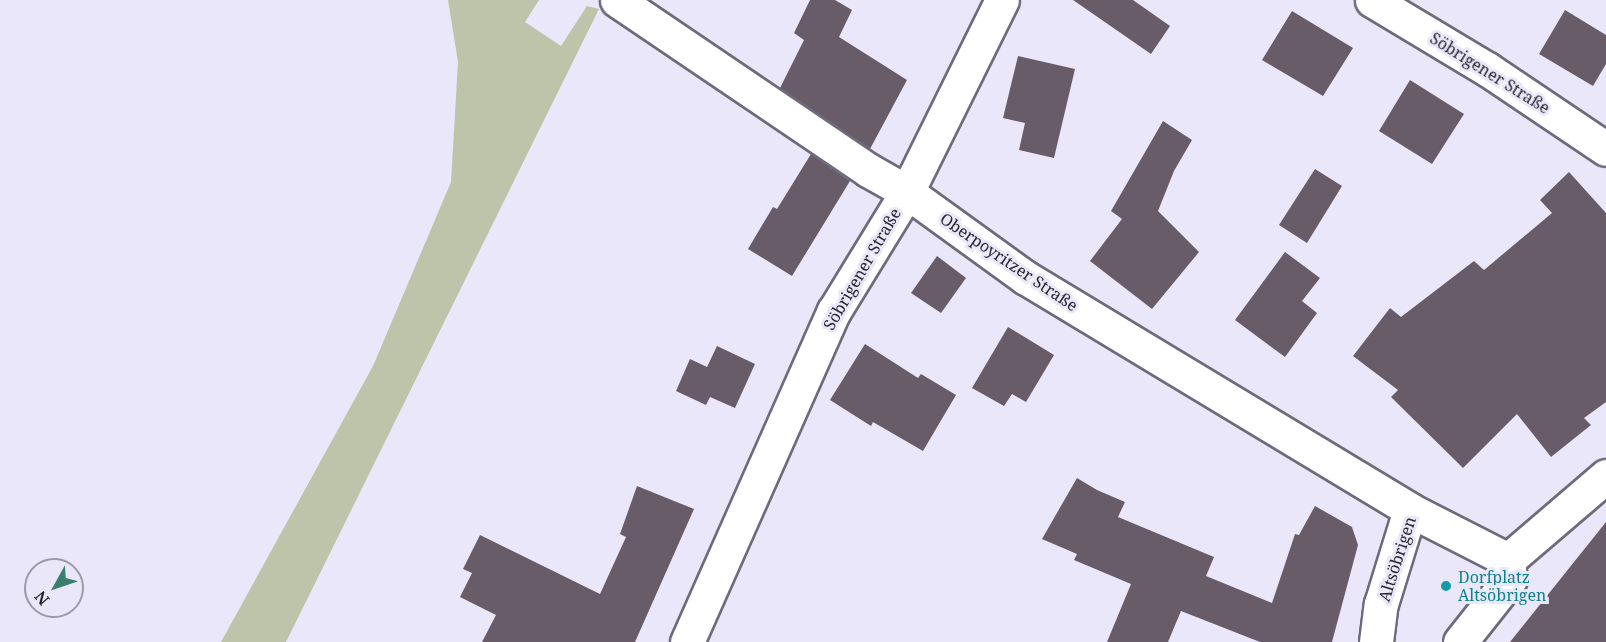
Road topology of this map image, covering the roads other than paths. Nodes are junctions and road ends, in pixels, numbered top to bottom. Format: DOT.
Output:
graph roads {
  1 [pos="617,0"];
  2 [pos="1002,0"];
  3 [pos="1372,0"];
  4 [pos="1606,149"];
  5 [pos="907,192"];
  6 [pos="1606,476"];
  7 [pos="1410,510"];
  8 [pos="1508,560"];
  9 [pos="687,642"];
  10 [pos="1376,642"];
  11 [pos="1460,642"];
  1 -- 5 [label="street, Oberpoyritzer Straße"];
  2 -- 5 [label="street, Söbrigener Straße"];
  3 -- 4 [label="street, Söbrigener Straße"];
  5 -- 7 [label="street, Oberpoyritzer Straße"];
  5 -- 9 [label="street, Söbrigener Straße"];
  6 -- 8 [label="street"];
  7 -- 8 [label="street, Altsöbrigen"];
  7 -- 10 [label="street, Altsöbrigen"];
  8 -- 11 [label="street"];
}
